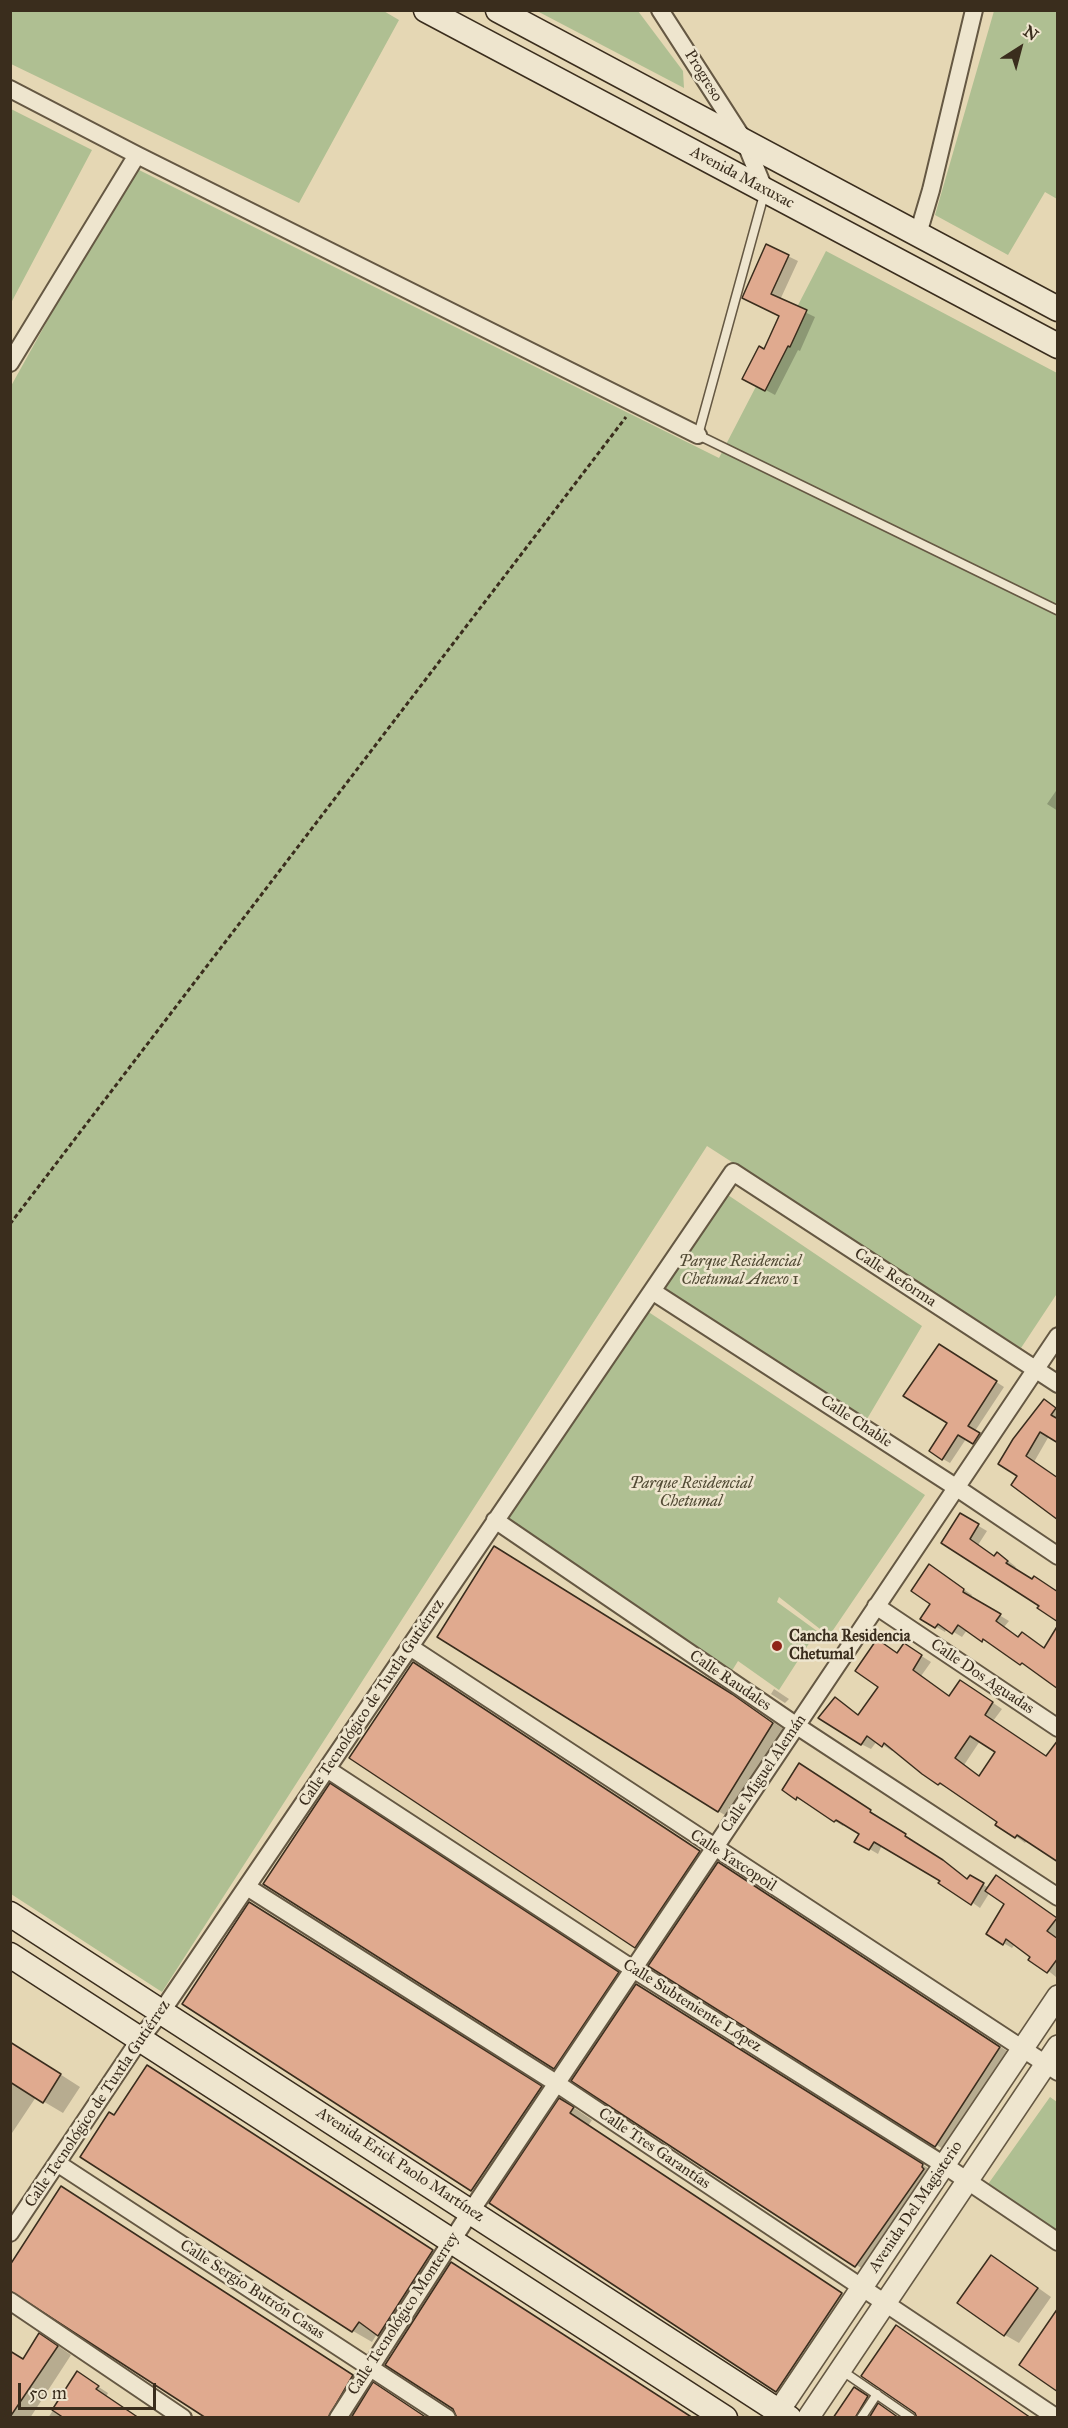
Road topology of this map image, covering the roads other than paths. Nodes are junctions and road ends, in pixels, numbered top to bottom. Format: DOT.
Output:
graph roads {
  1 [pos="426,10"];
  2 [pos="498,10"];
  3 [pos="660,10"];
  4 [pos="974,10"];
  5 [pos="10,89"];
  6 [pos="745,142"];
  7 [pos="137,155"];
  8 [pos="765,191"];
  9 [pos="918,234"];
  10 [pos="1058,309"];
  11 [pos="1058,346"];
  12 [pos="10,363"];
  13 [pos="698,435"];
  14 [pos="1057,610"];
  15 [pos="733,1172"];
  16 [pos="652,1291"];
  17 [pos="1058,1336"];
  18 [pos="1035,1369"];
  19 [pos="1058,1384"];
  20 [pos="957,1488"];
  21 [pos="495,1520"];
  22 [pos="1058,1556"];
  23 [pos="876,1606"];
  24 [pos="410,1647"];
  25 [pos="796,1726"];
  26 [pos="1058,1728"];
  27 [pos="327,1769"];
  28 [pos="714,1848"];
  29 [pos="247,1887"];
  30 [pos="1058,1897"];
  31 [pos="10,1914"];
  32 [pos="10,1955"];
  33 [pos="633,1969"];
  34 [pos="1058,1996"];
  35 [pos="162,2012"];
  36 [pos="140,2039"];
  37 [pos="1058,2046"];
  38 [pos="1022,2048"];
  39 [pos="1051,2068"];
  40 [pos="556,2083"];
  41 [pos="57,2163"];
  42 [pos="944,2165"];
  43 [pos="967,2181"];
  44 [pos="471,2211"];
  45 [pos="10,2233"];
  46 [pos="452,2241"];
  47 [pos="1058,2242"];
  48 [pos="861,2287"];
  49 [pos="10,2301"];
  50 [pos="885,2303"];
  51 [pos="370,2367"];
  52 [pos="841,2369"];
  53 [pos="877,2394"];
  54 [pos="781,2415"];
  55 [pos="183,2418"];
  56 [pos="338,2418"];
  57 [pos="447,2418"];
  58 [pos="725,2418"];
  59 [pos="808,2418"];
  60 [pos="861,2418"];
  61 [pos="911,2418"];
  62 [pos="1058,2418"];
  1 -- 8 [label="main road, Avenida Maxuxac"];
  2 -- 6 [label="main road, Avenida Maxuxac"];
  3 -- 6 [label="street, Progreso"];
  4 -- 9 [label="street"];
  5 -- 7 [label="street"];
  6 -- 8 [label="street, Progreso"];
  6 -- 9 [label="main road, Avenida Maxuxac"];
  7 -- 12 [label="street"];
  7 -- 13 [label="street"];
  8 -- 11 [label="main road, Avenida Maxuxac"];
  8 -- 13 [label="lane"];
  9 -- 10 [label="main road, Avenida Maxuxac"];
  13 -- 14 [label="lane"];
  15 -- 16 [label="street, Calle Tecnológico de Tuxtla Gutiérrez"];
  15 -- 18 [label="street, Calle Reforma"];
  16 -- 20 [label="street, Calle Chable"];
  16 -- 21 [label="street, Calle Tecnológico de Tuxtla Gutiérrez"];
  17 -- 18 [label="street, Calle Miguel Alemán"];
  18 -- 19 [label="street, Calle Reforma"];
  18 -- 20 [label="street, Calle Miguel Alemán"];
  20 -- 22 [label="street, Calle Chable"];
  20 -- 23 [label="street, Calle Miguel Alemán"];
  21 -- 24 [label="street, Calle Tecnológico de Tuxtla Gutiérrez"];
  21 -- 25 [label="street, Calle Raudales"];
  23 -- 25 [label="street, Calle Miguel Alemán"];
  23 -- 26 [label="street, Calle Dos Aguadas"];
  24 -- 27 [label="street, Calle Tecnológico de Tuxtla Gutiérrez"];
  24 -- 28 [label="street, Calle Yaxcopoil"];
  25 -- 28 [label="street, Calle Miguel Alemán"];
  25 -- 30 [label="street, Calle Raudales"];
  27 -- 29 [label="street, Calle Tecnológico de Tuxtla Gutiérrez"];
  27 -- 33 [label="street, Calle Subteniente López"];
  28 -- 33 [label="street, Calle Miguel Alemán"];
  28 -- 38 [label="street, Calle Yaxcopoil"];
  29 -- 35 [label="street, Calle Tecnológico de Tuxtla Gutiérrez"];
  29 -- 40 [label="street, Calle Tres Garantías"];
  31 -- 35 [label="main road, Avenida Erick Paolo Martínez"];
  32 -- 36 [label="main road"];
  33 -- 40 [label="street, Calle Miguel Alemán"];
  33 -- 42 [label="street, Calle Subteniente López"];
  34 -- 38 [label="street, Avenida Del Magisterio"];
  35 -- 36 [label="street, Calle Tecnológico de Tuxtla Gutiérrez"];
  35 -- 44 [label="main road, Avenida Erick Paolo Martínez"];
  36 -- 41 [label="street, Calle Tecnológico de Tuxtla Gutiérrez"];
  36 -- 46 [label="main road"];
  37 -- 39 [label="street, Avenida Del Magisterio"];
  38 -- 39 [label="street, Calle Yaxcopoil"];
  38 -- 42 [label="street, Avenida Del Magisterio"];
  39 -- 43 [label="street, Avenida Del Magisterio"];
  40 -- 44 [label="street, Calle Miguel Alemán"];
  40 -- 48 [label="street, Calle Tres Garantías"];
  41 -- 45 [label="street, Calle Tecnológico de Tuxtla Gutiérrez"];
  41 -- 51 [label="street, Calle Sergio Butrón Casas"];
  42 -- 43 [label="street, Calle Subteniente López"];
  42 -- 48 [label="street, Avenida Del Magisterio"];
  43 -- 47 [label="street, Calle Subteniente López"];
  43 -- 50 [label="street, Avenida Del Magisterio"];
  44 -- 46 [label="street, Calle Tecnológico Monterrey"];
  44 -- 54 [label="main road, Avenida Erick Paolo Martínez"];
  46 -- 51 [label="street, Calle Tecnológico Monterrey"];
  46 -- 58 [label="main road"];
  48 -- 50 [label="street, Calle Tres Garantías"];
  48 -- 54 [label="street, Avenida Del Magisterio"];
  49 -- 55 [label="street"];
  50 -- 52 [label="street, Avenida Del Magisterio"];
  50 -- 62 [label="street, Calle Tres Garantías"];
  51 -- 56 [label="street, Calle Tecnológico Monterrey"];
  51 -- 57 [label="street, Calle Sergio Butrón Casas"];
  52 -- 53 [label="lane"];
  52 -- 59 [label="street, Avenida Del Magisterio"];
  53 -- 60 [label="lane"];
  53 -- 61 [label="lane"];
}
